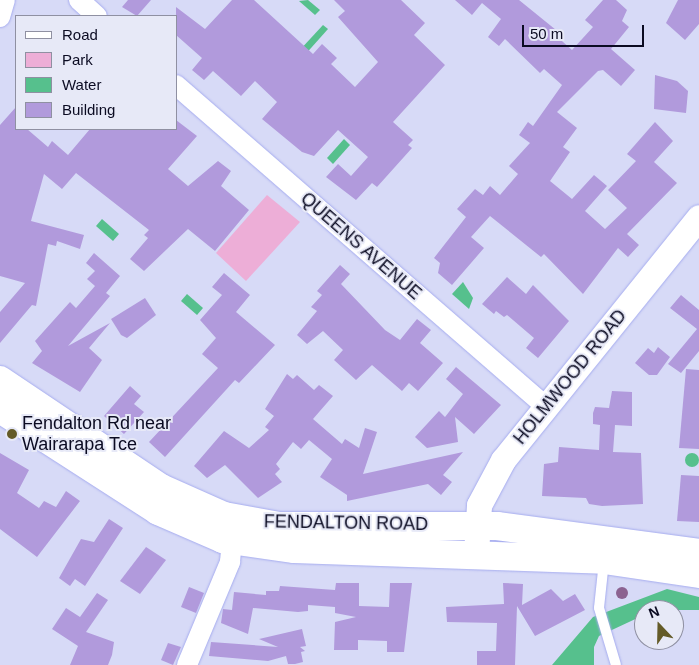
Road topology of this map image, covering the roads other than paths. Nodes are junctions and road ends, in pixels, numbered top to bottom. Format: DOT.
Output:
graph roads {
  1 [pos="5,0"];
  2 [pos="79,0"];
  3 [pos="96,15"];
  4 [pos="0,17"];
  5 [pos="178,87"];
  6 [pos="699,217"];
  7 [pos="0,380"];
  8 [pos="546,407"];
  9 [pos="0,409"];
  10 [pos="476,526"];
  11 [pos="232,541"];
  12 [pos="476,553"];
  13 [pos="699,553"];
  14 [pos="604,560"];
  15 [pos="699,574"];
  16 [pos="186,665"];
  17 [pos="616,665"];
  1 -- 4 [label="street"];
  2 -- 3 [label="street"];
  5 -- 8 [label="street, QUEENS AVENUE"];
  6 -- 8 [label="street, HOLMWOOD ROAD"];
  7 -- 10 [label="main road, FENDALTON ROAD"];
  8 -- 10 [label="street, HOLMWOOD ROAD"];
  9 -- 11 [label="main road, FENDALTON ROAD"];
  10 -- 12 [label="street, HOLMWOOD ROAD"];
  10 -- 13 [label="main road, FENDALTON ROAD"];
  11 -- 12 [label="main road, FENDALTON ROAD"];
  11 -- 16 [label="street"];
  12 -- 14 [label="main road, FENDALTON ROAD"];
  14 -- 15 [label="main road, FENDALTON ROAD"];
  14 -- 17 [label="lane"];
}
